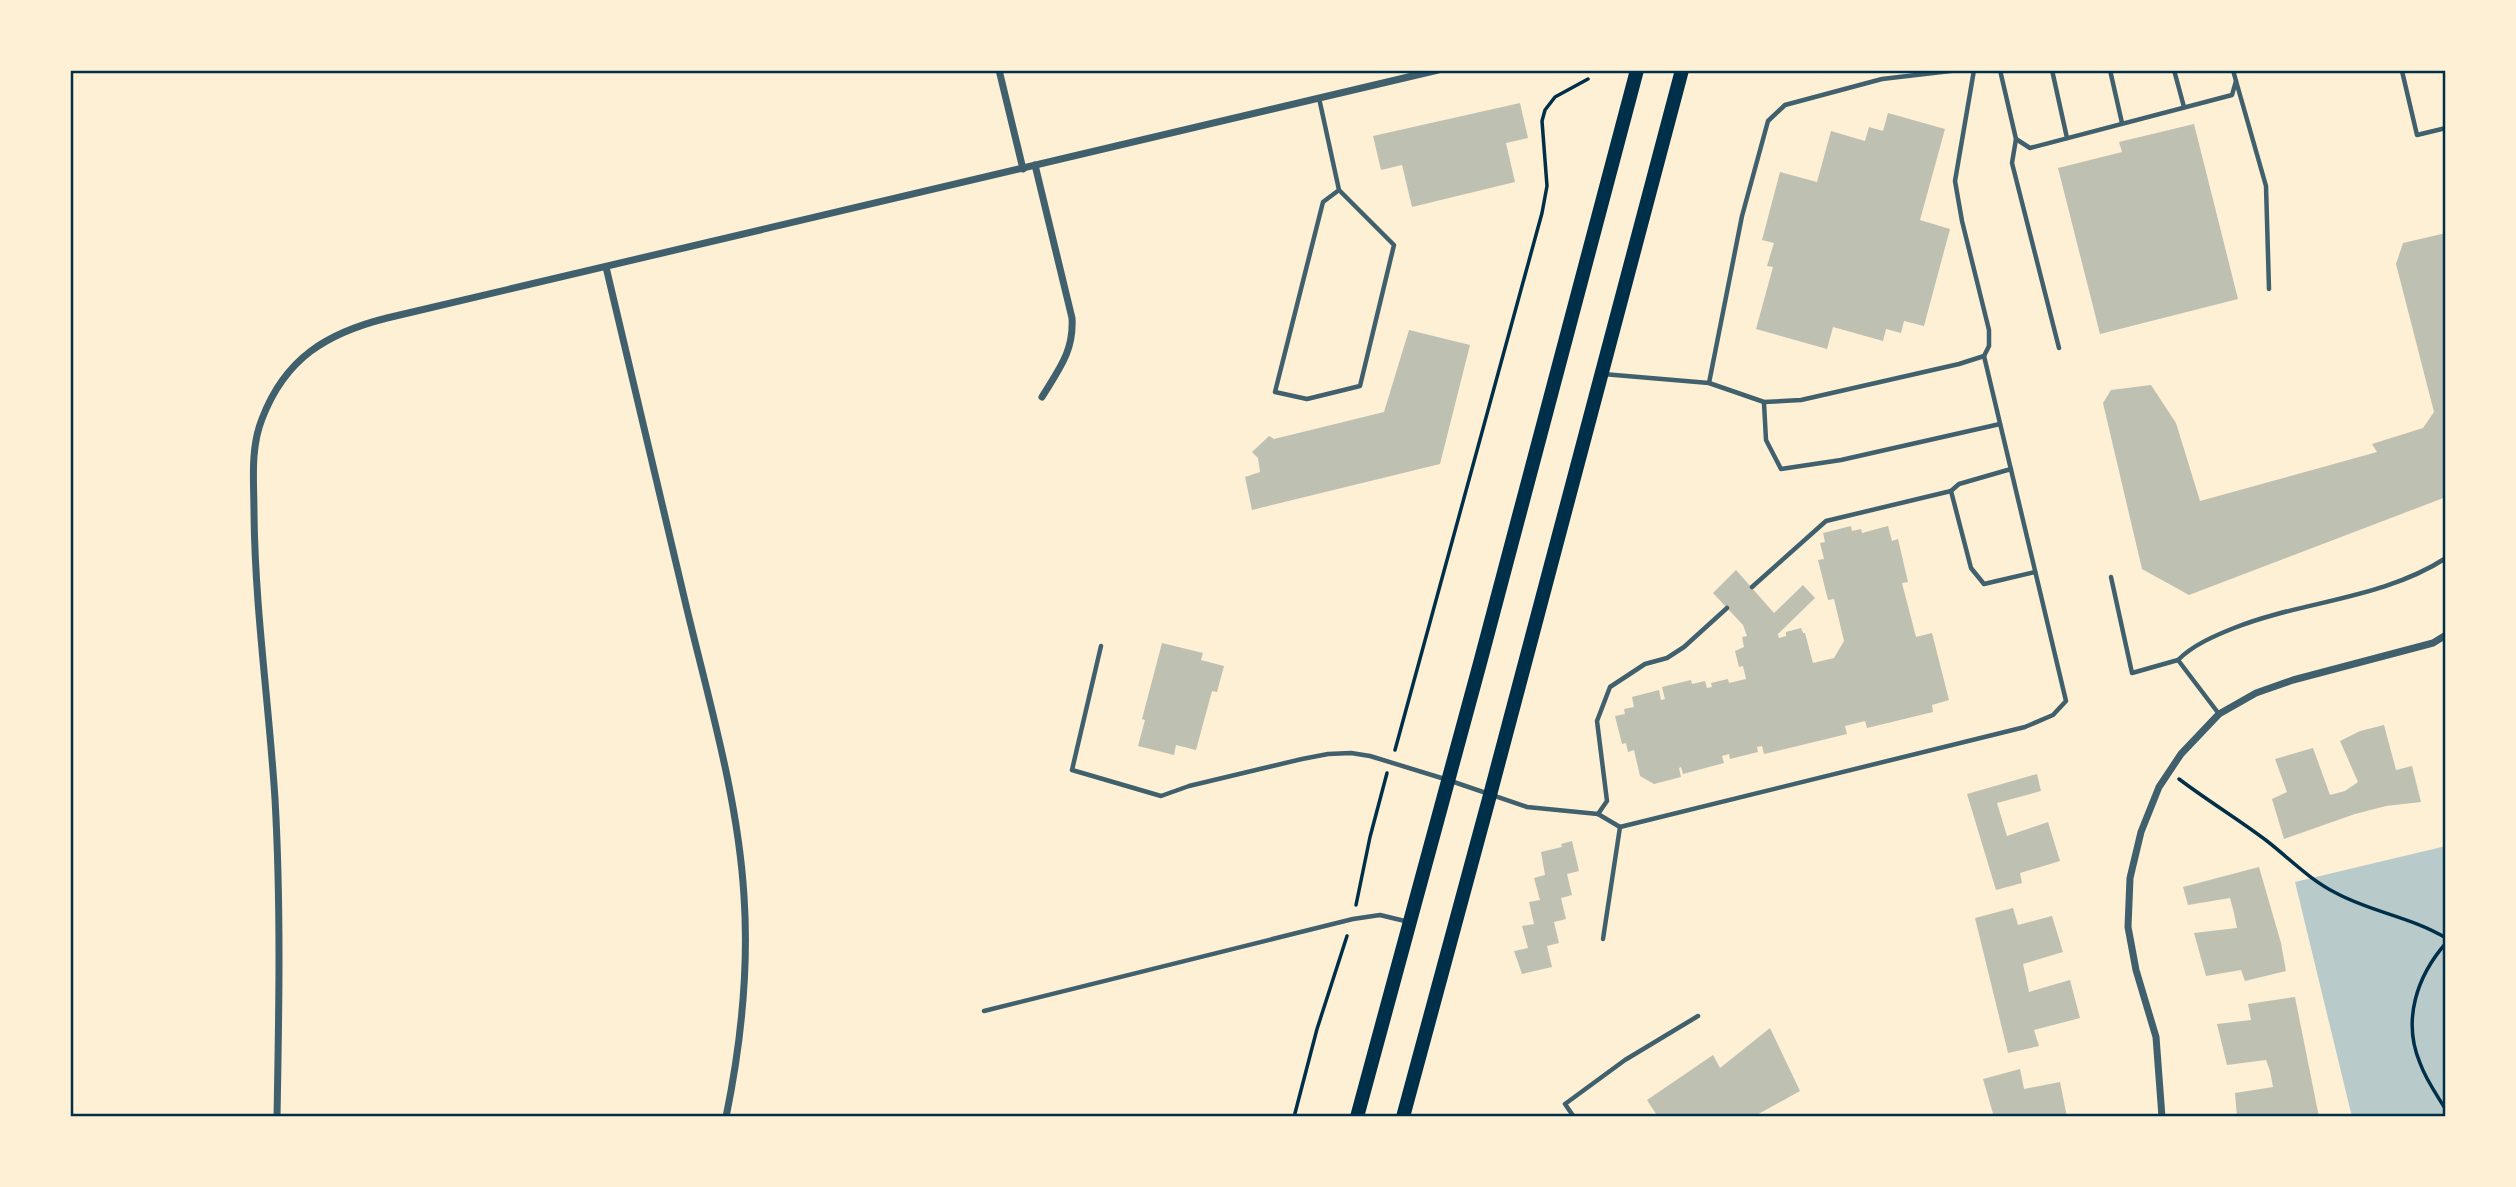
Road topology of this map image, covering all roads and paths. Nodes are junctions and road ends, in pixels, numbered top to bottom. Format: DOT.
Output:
graph roads {
  1 [pos="999,70"];
  2 [pos="1438,70"];
  3 [pos="1637,70"];
  4 [pos="1682,70"];
  5 [pos="1959,70"];
  6 [pos="1974,70"];
  7 [pos="2000,70"];
  8 [pos="2052,70"];
  9 [pos="2110,70"];
  10 [pos="2174,70"];
  11 [pos="2233,70"];
  12 [pos="2407,70"];
  13 [pos="1588,79"];
  14 [pos="2236,80"];
  15 [pos="1319,98"];
  16 [pos="2184,107"];
  17 [pos="2122,124"];
  18 [pos="2446,128"];
  19 [pos="2067,138"];
  20 [pos="2016,139"];
  21 [pos="1035,166"];
  22 [pos="1023,169"];
  23 [pos="1339,190"];
  24 [pos="606,267"];
  25 [pos="2269,289"];
  26 [pos="2059,348"];
  27 [pos="1984,356"];
  28 [pos="1602,374"];
  29 [pos="1709,383"];
  30 [pos="1042,397"];
  31 [pos="1764,402"];
  32 [pos="2000,424"];
  33 [pos="2011,469"];
  34 [pos="1951,491"];
  35 [pos="2446,558"];
  36 [pos="2035,572"];
  37 [pos="2111,578"];
  38 [pos="1752,587"];
  39 [pos="1727,608"];
  40 [pos="2446,635"];
  41 [pos="1101,646"];
  42 [pos="2178,660"];
  43 [pos="2219,714"];
  44 [pos="1395,750"];
  45 [pos="2169,771"];
  46 [pos="1388,772"];
  47 [pos="1448,780"];
  48 [pos="1490,795"];
  49 [pos="1598,814"];
  50 [pos="1620,827"];
  51 [pos="1356,907"];
  52 [pos="1409,922"];
  53 [pos="1348,936"];
  54 [pos="1603,939"];
  55 [pos="2446,941"];
  56 [pos="984,1011"];
  57 [pos="1698,1016"];
  58 [pos="2446,1110"];
  59 [pos="277,1117"];
  60 [pos="726,1117"];
  61 [pos="1294,1117"];
  62 [pos="1357,1117"];
  63 [pos="1403,1117"];
  64 [pos="1574,1117"];
  65 [pos="2162,1117"];
  1 -- 22 [label="street"];
  2 -- 15 [label="street"];
  3 -- 47 [label="main road"];
  4 -- 28 [label="main road"];
  5 -- 29 [label="lane"];
  6 -- 27 [label="lane"];
  7 -- 20 [label="lane"];
  8 -- 19 [label="lane"];
  9 -- 17 [label="lane"];
  10 -- 16 [label="lane"];
  11 -- 14 [label="lane"];
  12 -- 18 [label="lane"];
  13 -- 44 [label="path"];
  14 -- 16 [label="lane"];
  14 -- 25 [label="lane"];
  15 -- 21 [label="street"];
  15 -- 23 [label="lane"];
  16 -- 17 [label="lane"];
  17 -- 19 [label="lane"];
  19 -- 20 [label="lane"];
  20 -- 26 [label="lane"];
  21 -- 22 [label="street"];
  21 -- 30 [label="street"];
  22 -- 24 [label="street"];
  23 -- 23 [label="lane"];
  24 -- 59 [label="street"];
  24 -- 60 [label="street"];
  27 -- 31 [label="lane"];
  27 -- 32 [label="lane"];
  28 -- 29 [label="lane"];
  28 -- 48 [label="main road"];
  29 -- 31 [label="lane"];
  31 -- 32 [label="lane"];
  32 -- 33 [label="lane"];
  33 -- 34 [label="lane"];
  33 -- 36 [label="lane"];
  34 -- 36 [label="lane"];
  34 -- 38 [label="lane"];
  35 -- 42 [label="lane"];
  36 -- 50 [label="lane"];
  37 -- 42 [label="lane"];
  39 -- 49 [label="lane"];
  40 -- 43 [label="street"];
  41 -- 47 [label="lane"];
  42 -- 43 [label="lane"];
  43 -- 45 [label="street"];
  45 -- 55 [label="path"];
  45 -- 65 [label="street"];
  46 -- 51 [label="path"];
  47 -- 48 [label="lane"];
  47 -- 52 [label="main road"];
  48 -- 49 [label="lane"];
  48 -- 63 [label="main road"];
  49 -- 50 [label="lane"];
  50 -- 54 [label="lane"];
  52 -- 56 [label="lane"];
  52 -- 62 [label="main road"];
  53 -- 61 [label="path"];
  55 -- 58 [label="path"];
  57 -- 64 [label="lane"];
}
